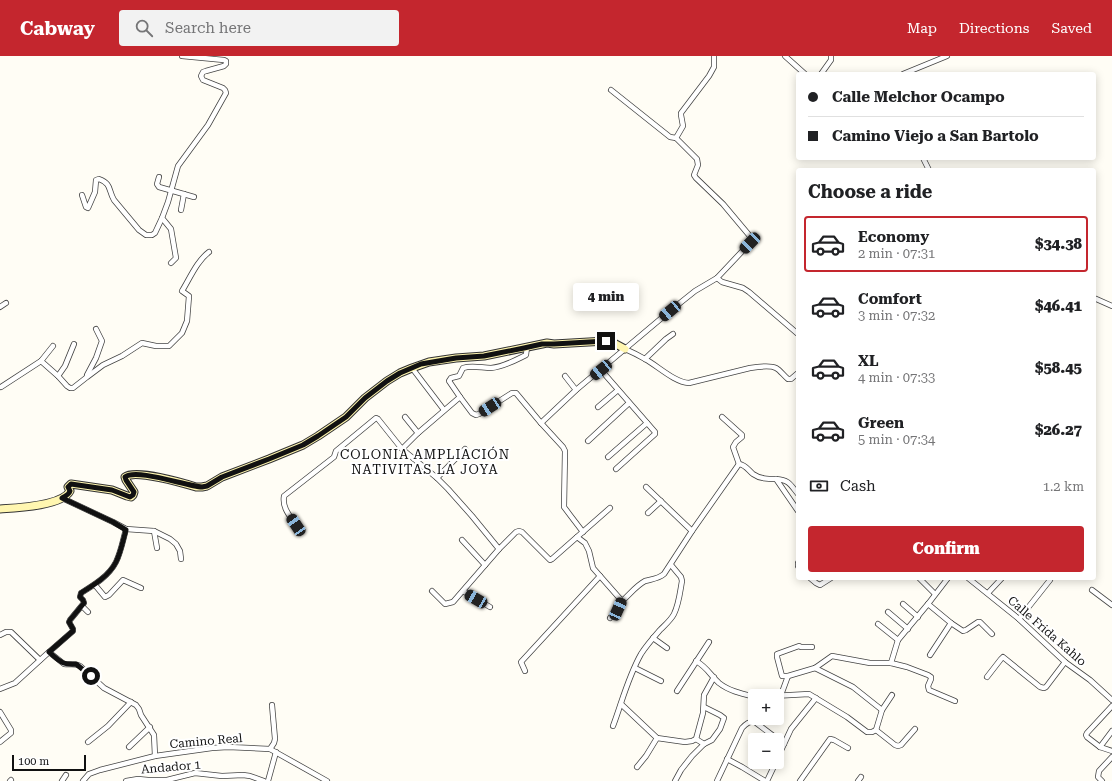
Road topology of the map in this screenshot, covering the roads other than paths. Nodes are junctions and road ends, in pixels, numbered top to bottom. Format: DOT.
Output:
graph roads {
  1 [pos="182,56"];
  2 [pos="714,56"];
  3 [pos="785,56"];
  4 [pos="831,56"];
  5 [pos="947,56"];
  6 [pos="803,72"];
  7 [pos="822,72"];
  8 [pos="908,72"];
  9 [pos="611,90"];
  10 [pos="676,138"];
  11 [pos="159,177"];
  12 [pos="171,191"];
  13 [pos="184,194"];
  14 [pos="82,195"];
  15 [pos="194,197"];
  16 [pos="180,210"];
  17 [pos="162,218"];
  18 [pos="209,252"];
  19 [pos="171,264"];
  20 [pos="717,278"];
  21 [pos="1096,299"];
  22 [pos="6,303"];
  23 [pos="1112,306"];
  24 [pos="0,307"];
  25 [pos="96,329"];
  26 [pos="796,332"];
  27 [pos="673,334"];
  28 [pos="74,344"];
  29 [pos="54,346"];
  30 [pos="527,347"];
  31 [pos="625,349"];
  32 [pos="645,359"];
  33 [pos="41,362"];
  34 [pos="412,368"];
  35 [pos="601,370"];
  36 [pos="796,374"];
  37 [pos="58,376"];
  38 [pos="565,376"];
  39 [pos="87,377"];
  40 [pos="0,388"];
  41 [pos="576,390"];
  42 [pos="618,390"];
  43 [pos="460,397"];
  44 [pos="630,403"];
  45 [pos="598,407"];
  46 [pos="444,410"];
  47 [pos="722,416"];
  48 [pos="405,417"];
  49 [pos="541,422"];
  50 [pos="647,423"];
  51 [pos="418,433"];
  52 [pos="588,441"];
  53 [pos="402,449"];
  54 [pos="465,449"];
  55 [pos="608,457"];
  56 [pos="739,464"];
  57 [pos="616,469"];
  58 [pos="437,478"];
  59 [pos="776,479"];
  60 [pos="646,487"];
  61 [pos="796,492"];
  62 [pos="62,498"];
  63 [pos="661,501"];
  64 [pos="610,508"];
  65 [pos="796,508"];
  66 [pos="0,509"];
  67 [pos="648,513"];
  68 [pos="296,525"];
  69 [pos="126,530"];
  70 [pos="154,531"];
  71 [pos="692,531"];
  72 [pos="584,532"];
  73 [pos="577,537"];
  74 [pos="462,540"];
  75 [pos="157,548"];
  76 [pos="499,549"];
  77 [pos="181,559"];
  78 [pos="485,565"];
  79 [pos="671,565"];
  80 [pos="600,576"];
  81 [pos="812,580"];
  82 [pos="827,580"];
  83 [pos="921,580"];
  84 [pos="946,580"];
  85 [pos="973,580"];
  86 [pos="1000,580"];
  87 [pos="1050,580"];
  88 [pos="95,585"];
  89 [pos="141,588"];
  90 [pos="1092,590"];
  91 [pos="432,591"];
  92 [pos="463,591"];
  93 [pos="988,593"];
  94 [pos="935,594"];
  95 [pos="622,601"];
  96 [pos="903,604"];
  97 [pos="928,604"];
  98 [pos="1112,605"];
  99 [pos="82,606"];
  100 [pos="490,606"];
  101 [pos="88,612"];
  102 [pos="888,612"];
  103 [pos="918,617"];
  104 [pos="610,618"];
  105 [pos="1019,619"];
  106 [pos="951,623"];
  107 [pos="878,624"];
  108 [pos="908,628"];
  109 [pos="992,634"];
  110 [pos="0,635"];
  111 [pos="653,638"];
  112 [pos="898,640"];
  113 [pos="709,642"];
  114 [pos="812,647"];
  115 [pos="667,648"];
  116 [pos="49,652"];
  117 [pos="930,655"];
  118 [pos="40,660"];
  119 [pos="696,661"];
  120 [pos="1065,662"];
  121 [pos="891,663"];
  122 [pos="635,668"];
  123 [pos="815,668"];
  124 [pos="525,671"];
  125 [pos="788,676"];
  126 [pos="714,677"];
  127 [pos="987,677"];
  128 [pos="661,681"];
  129 [pos="783,689"];
  130 [pos="0,690"];
  131 [pos="677,691"];
  132 [pos="748,695"];
  133 [pos="784,695"];
  134 [pos="892,695"];
  135 [pos="816,698"];
  136 [pos="1112,700"];
  137 [pos="955,701"];
  138 [pos="131,702"];
  139 [pos="622,704"];
  140 [pos="272,705"];
  141 [pos="1112,706"];
  142 [pos="704,707"];
  143 [pos="882,710"];
  144 [pos="0,712"];
  145 [pos="613,726"];
  146 [pos="150,727"];
  147 [pos="915,729"];
  148 [pos="876,730"];
  149 [pos="1112,731"];
  150 [pos="770,733"];
  151 [pos="657,738"];
  152 [pos="696,739"];
  153 [pos="0,742"];
  154 [pos="88,742"];
  155 [pos="704,744"];
  156 [pos="784,744"];
  157 [pos="129,747"];
  158 [pos="1100,747"];
  159 [pos="848,748"];
  160 [pos="270,749"];
  161 [pos="276,752"];
  162 [pos="1112,752"];
  163 [pos="155,756"];
  164 [pos="1112,757"];
  165 [pos="727,760"];
  166 [pos="637,767"];
  167 [pos="772,769"];
  168 [pos="66,775"];
  169 [pos="62,781"];
  170 [pos="83,781"];
  171 [pos="126,781"];
  172 [pos="264,781"];
  173 [pos="268,781"];
  174 [pos="327,781"];
  175 [pos="675,781"];
  176 [pos="717,781"];
  177 [pos="766,781"];
  178 [pos="800,781"];
  179 [pos="1102,781"];
  1 -- 12 [label="street"];
  2 -- 10 [label="street"];
  3 -- 6 [label="street"];
  4 -- 7 [label="street"];
  5 -- 8 [label="street"];
  9 -- 10 [label="street"];
  10 -- 20 [label="street"];
  11 -- 12 [label="street"];
  12 -- 13 [label="street"];
  12 -- 17 [label="street"];
  13 -- 15 [label="street"];
  13 -- 16 [label="street"];
  14 -- 17 [label="street"];
  17 -- 19 [label="street"];
  18 -- 39 [label="street"];
  20 -- 26 [label="street"];
  20 -- 31 [label="street"];
  21 -- 23 [label="street"];
  22 -- 24 [label="street"];
  25 -- 39 [label="street"];
  27 -- 32 [label="street"];
  28 -- 37 [label="street"];
  29 -- 33 [label="street"];
  30 -- 31 [label="street"];
  30 -- 34 [label="street"];
  30 -- 43 [label="street"];
  31 -- 32 [label="street"];
  31 -- 35 [label="street"];
  32 -- 36 [label="street"];
  33 -- 37 [label="street"];
  33 -- 40 [label="street"];
  34 -- 46 [label="street"];
  34 -- 62 [label="street"];
  35 -- 41 [label="street"];
  35 -- 42 [label="street"];
  37 -- 39 [label="street"];
  38 -- 41 [label="street"];
  41 -- 49 [label="street"];
  42 -- 44 [label="street"];
  42 -- 45 [label="street"];
  43 -- 46 [label="street"];
  43 -- 49 [label="street"];
  44 -- 50 [label="street"];
  44 -- 52 [label="street"];
  46 -- 51 [label="street"];
  47 -- 56 [label="street"];
  48 -- 51 [label="street"];
  49 -- 72 [label="street"];
  50 -- 55 [label="street"];
  50 -- 57 [label="street"];
  51 -- 53 [label="street"];
  53 -- 58 [label="street"];
  53 -- 68 [label="street"];
  54 -- 58 [label="street"];
  56 -- 59 [label="street"];
  56 -- 71 [label="street"];
  58 -- 76 [label="street"];
  59 -- 61 [label="street"];
  59 -- 65 [label="street"];
  60 -- 63 [label="street"];
  62 -- 66 [label="street"];
  62 -- 69 [label="street"];
  63 -- 67 [label="street"];
  63 -- 71 [label="street"];
  64 -- 72 [label="street"];
  69 -- 70 [label="street"];
  69 -- 88 [label="street"];
  70 -- 75 [label="street"];
  70 -- 77 [label="street"];
  71 -- 79 [label="street"];
  72 -- 73 [label="street"];
  73 -- 76 [label="street"];
  73 -- 80 [label="street"];
  74 -- 78 [label="street"];
  76 -- 78 [label="street"];
  78 -- 92 [label="street"];
  79 -- 95 [label="street"];
  79 -- 111 [label="street"];
  80 -- 95 [label="street"];
  80 -- 124 [label="street"];
  81 -- 82 [label="street"];
  83 -- 94 [label="street"];
  84 -- 94 [label="street"];
  85 -- 93 [label="street, Calle Frida Kahlo"];
  86 -- 93 [label="street"];
  87 -- 105 [label="street"];
  88 -- 89 [label="street"];
  88 -- 99 [label="street"];
  90 -- 98 [label="street"];
  91 -- 92 [label="street"];
  92 -- 100 [label="street"];
  93 -- 105 [label="street, Calle Frida Kahlo"];
  94 -- 97 [label="street"];
  95 -- 104 [label="street"];
  96 -- 103 [label="street"];
  97 -- 103 [label="street"];
  97 -- 106 [label="street"];
  99 -- 101 [label="street"];
  99 -- 116 [label="street"];
  102 -- 108 [label="street"];
  103 -- 108 [label="street"];
  105 -- 120 [label="street, Calle Frida Kahlo"];
  106 -- 109 [label="street"];
  106 -- 117 [label="street"];
  107 -- 112 [label="street"];
  108 -- 112 [label="street"];
  110 -- 118 [label="street"];
  111 -- 115 [label="street"];
  111 -- 122 [label="street"];
  112 -- 121 [label="street"];
  113 -- 119 [label="street"];
  114 -- 125 [label="street"];
  116 -- 118 [label="street"];
  116 -- 138 [label="street"];
  118 -- 130 [label="street"];
  119 -- 126 [label="street"];
  119 -- 131 [label="street"];
  120 -- 127 [label="street"];
  120 -- 136 [label="street, Calle Frida Kahlo"];
  121 -- 123 [label="street"];
  121 -- 137 [label="street"];
  122 -- 128 [label="street"];
  122 -- 139 [label="street"];
  123 -- 125 [label="street"];
  123 -- 143 [label="street"];
  125 -- 129 [label="street"];
  126 -- 132 [label="street"];
  126 -- 142 [label="street"];
  133 -- 135 [label="street"];
  134 -- 143 [label="street"];
  135 -- 148 [label="street"];
  135 -- 156 [label="street"];
  138 -- 146 [label="street"];
  138 -- 154 [label="street"];
  139 -- 145 [label="street"];
  139 -- 151 [label="street"];
  140 -- 160 [label="street"];
  141 -- 158 [label="street"];
  142 -- 152 [label="street"];
  142 -- 155 [label="street"];
  143 -- 148 [label="street"];
  144 -- 153 [label="street"];
  146 -- 157 [label="street"];
  146 -- 163 [label="street"];
  147 -- 148 [label="street"];
  149 -- 158 [label="street"];
  150 -- 165 [label="street"];
  151 -- 152 [label="street"];
  151 -- 166 [label="street"];
  152 -- 155 [label="street"];
  155 -- 175 [label="street"];
  158 -- 162 [label="street"];
  159 -- 178 [label="street"];
  160 -- 161 [label="street, Camino Real"];
  160 -- 163 [label="street, Camino Real"];
  161 -- 173 [label="street"];
  161 -- 174 [label="street, Camino Real"];
  163 -- 170 [label="street, Camino Real"];
  164 -- 179 [label="street"];
  165 -- 176 [label="street"];
  165 -- 177 [label="street"];
  167 -- 177 [label="street"];
  168 -- 169 [label="street"];
  171 -- 172 [label="street, Andador 1"];
}
